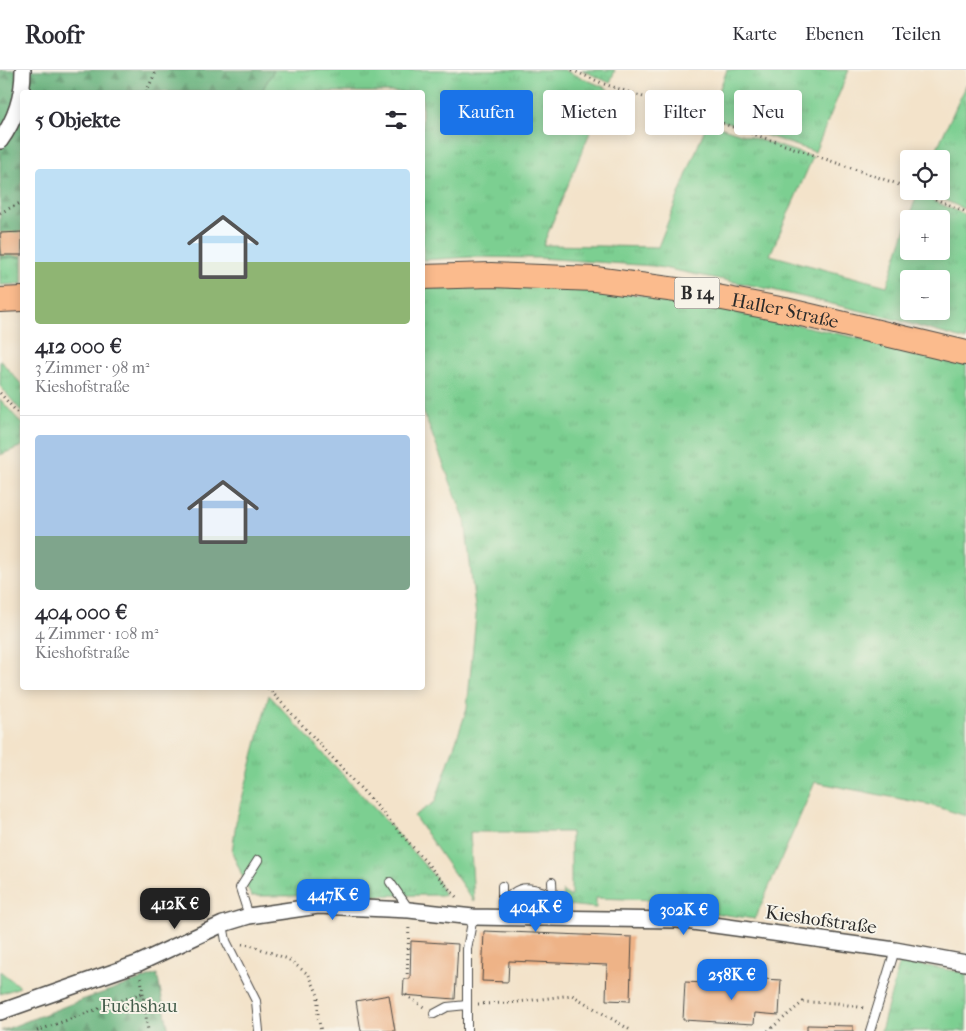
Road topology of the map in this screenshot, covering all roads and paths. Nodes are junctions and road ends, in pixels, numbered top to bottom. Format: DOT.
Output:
graph roads {
  1 [pos="23,70"];
  2 [pos="157,70"];
  3 [pos="572,70"];
  4 [pos="22,90"];
  5 [pos="147,90"];
  6 [pos="20,101"];
  7 [pos="0,141"];
  8 [pos="900,185"];
  9 [pos="938,200"];
  10 [pos="20,203"];
  11 [pos="966,212"];
  12 [pos="0,213"];
  13 [pos="425,277"];
  14 [pos="20,299"];
  15 [pos="0,300"];
  16 [pos="966,353"];
  17 [pos="0,393"];
  18 [pos="20,416"];
  19 [pos="270,690"];
  20 [pos="258,860"];
  21 [pos="390,882"];
  22 [pos="552,882"];
  23 [pos="502,886"];
  24 [pos="409,910"];
  25 [pos="503,912"];
  26 [pos="553,912"];
  27 [pos="249,916"];
  28 [pos="474,917"];
  29 [pos="223,924"];
  30 [pos="226,942"];
  31 [pos="895,950"];
  32 [pos="139,963"];
  33 [pos="966,963"];
  34 [pos="407,979"];
  35 [pos="142,993"];
  36 [pos="406,995"];
  37 [pos="467,1005"];
  38 [pos="877,1011"];
  39 [pos="0,1012"];
  40 [pos="434,1014"];
  41 [pos="37,1031"];
  42 [pos="148,1031"];
  43 [pos="259,1031"];
  44 [pos="321,1031"];
  45 [pos="467,1031"];
  46 [pos="632,1031"];
  47 [pos="768,1031"];
  48 [pos="870,1031"];
  1 -- 4 [label="street"];
  2 -- 5 [label="path"];
  3 -- 8 [label="path"];
  6 -- 7 [label="street"];
  9 -- 11 [label="path"];
  10 -- 12 [label="path"];
  13 -- 16 [label="main road, Haller Straße / B 14"];
  14 -- 15 [label="main road"];
  17 -- 18 [label="path"];
  19 -- 28 [label="path"];
  20 -- 27 [label="lane"];
  21 -- 24 [label="lane"];
  22 -- 26 [label="lane"];
  23 -- 25 [label="lane"];
  24 -- 27 [label="street, Kieshofstraße"];
  24 -- 28 [label="street, Kieshofstraße"];
  24 -- 34 [label="path"];
  25 -- 26 [label="street, Kieshofstraße"];
  25 -- 26 [label="lane"];
  25 -- 28 [label="street, Kieshofstraße"];
  26 -- 31 [label="street, Kieshofstraße"];
  27 -- 29 [label="street, Kieshofstraße"];
  28 -- 37 [label="lane"];
  29 -- 30 [label="lane"];
  29 -- 32 [label="street, Kieshofstraße"];
  30 -- 43 [label="lane"];
  30 -- 44 [label="path"];
  31 -- 33 [label="street, Kieshofstraße"];
  31 -- 38 [label="lane"];
  32 -- 35 [label="path"];
  32 -- 39 [label="street, Kieshofstraße"];
  35 -- 41 [label="path"];
  35 -- 42 [label="path"];
  36 -- 40 [label="path"];
  37 -- 40 [label="lane"];
  37 -- 45 [label="lane"];
  37 -- 46 [label="path"];
  38 -- 47 [label="path"];
  38 -- 48 [label="lane"];
}
